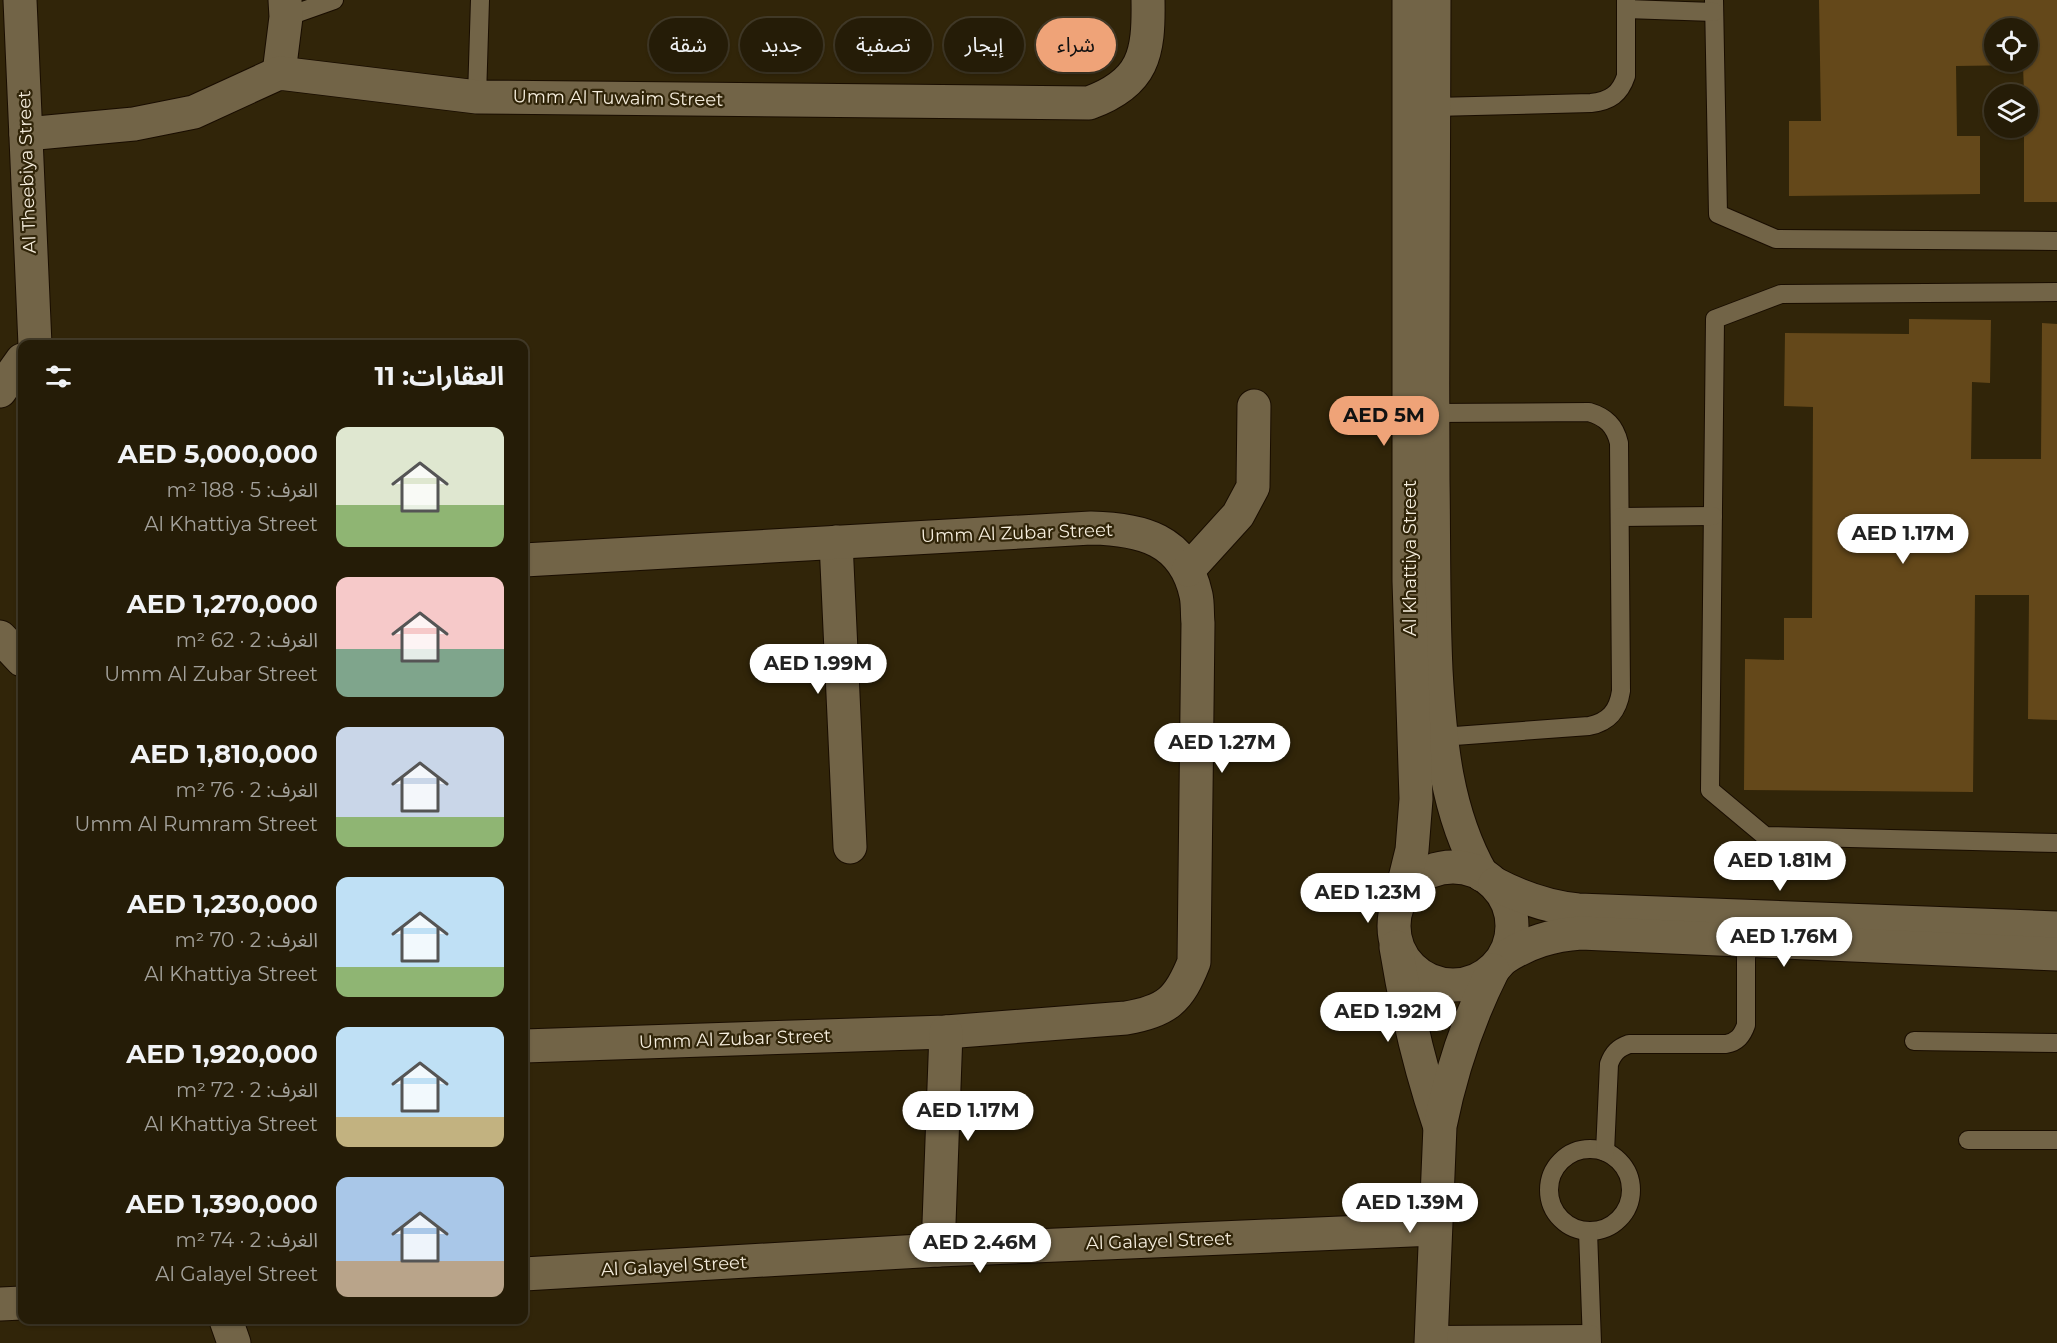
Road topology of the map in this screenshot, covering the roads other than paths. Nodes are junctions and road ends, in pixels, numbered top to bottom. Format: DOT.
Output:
graph roads {
  1 [pos="20,0"];
  2 [pos="334,0"];
  3 [pos="480,0"];
  4 [pos="1148,0"];
  5 [pos="1409,0"];
  6 [pos="1434,0"];
  7 [pos="1626,4"];
  8 [pos="1714,6"];
  9 [pos="286,8"];
  10 [pos="279,73"];
  11 [pos="477,97"];
  12 [pos="1434,107"];
  13 [pos="26,134"];
  14 [pos="2057,241"];
  15 [pos="2057,292"];
  16 [pos="30,340"];
  17 [pos="18,364"];
  18 [pos="0,391"];
  19 [pos="1254,406"];
  20 [pos="1432,413"];
  21 [pos="1713,516"];
  22 [pos="1620,517"];
  23 [pos="836,542"];
  24 [pos="528,560"];
  25 [pos="1188,570"];
  26 [pos="0,637"];
  27 [pos="18,656"];
  28 [pos="1441,736"];
  29 [pos="2057,843"];
  30 [pos="850,846"];
  31 [pos="1489,880"];
  32 [pos="1400,899"];
  33 [pos="2057,928"];
  34 [pos="1746,941"];
  35 [pos="1396,945"];
  36 [pos="2057,954"];
  37 [pos="1498,964"];
  38 [pos="946,1032"];
  39 [pos="1914,1041"];
  40 [pos="2057,1043"];
  41 [pos="528,1046"];
  42 [pos="1440,1126"];
  43 [pos="1968,1140"];
  44 [pos="2057,1140"];
  45 [pos="1605,1152"];
  46 [pos="1436,1229"];
  47 [pos="1588,1231"];
  48 [pos="938,1250"];
  49 [pos="528,1274"];
  50 [pos="18,1303"];
  51 [pos="0,1304"];
  52 [pos="227,1324"];
  53 [pos="1592,1338"];
  54 [pos="1431,1339"];
  55 [pos="234,1343"];
  1 -- 13 [label="street, Al Theebiya Street"];
  2 -- 9 [label="lane"];
  3 -- 11 [label="lane"];
  4 -- 11 [label="street, Umm Al Tuwaim Street"];
  5 -- 32 [label="street, Al Khattiya Street"];
  6 -- 12 [label="street, Al Khattiya Street"];
  7 -- 8 [label="lane"];
  7 -- 12 [label="lane"];
  8 -- 14 [label="lane"];
  9 -- 10 [label="street"];
  10 -- 11 [label="street, Umm Al Tuwaim Street"];
  10 -- 13 [label="street"];
  12 -- 20 [label="street, Al Khattiya Street"];
  13 -- 16 [label="street, Al Theebiya Street"];
  15 -- 21 [label="lane"];
  17 -- 18 [label="street"];
  19 -- 25 [label="street"];
  20 -- 22 [label="lane"];
  20 -- 28 [label="street, Al Khattiya Street"];
  21 -- 22 [label="lane"];
  21 -- 29 [label="lane"];
  22 -- 28 [label="lane"];
  23 -- 24 [label="street, Umm Al Zubar Street"];
  23 -- 25 [label="street, Umm Al Zubar Street"];
  23 -- 30 [label="street"];
  25 -- 38 [label="street, Umm Al Zubar Street"];
  26 -- 27 [label="street"];
  28 -- 31 [label="street, Al Khattiya Street"];
  31 -- 32 [label="street"];
  31 -- 33 [label="street"];
  31 -- 37 [label="street"];
  32 -- 35 [label="street"];
  34 -- 36 [label="street"];
  34 -- 37 [label="street"];
  34 -- 45 [label="lane"];
  35 -- 37 [label="street"];
  35 -- 42 [label="street"];
  37 -- 42 [label="street"];
  38 -- 41 [label="street, Umm Al Zubar Street"];
  38 -- 48 [label="street"];
  39 -- 40 [label="lane"];
  42 -- 46 [label="street"];
  43 -- 44 [label="lane"];
  45 -- 47 [label="lane"];
  45 -- 47 [label="lane"];
  46 -- 48 [label="street, Al Galayel Street"];
  46 -- 54 [label="street"];
  47 -- 53 [label="lane"];
  48 -- 49 [label="street, Al Galayel Street"];
  50 -- 51 [label="street"];
  52 -- 55 [label="street"];
  53 -- 54 [label="lane"];
}
